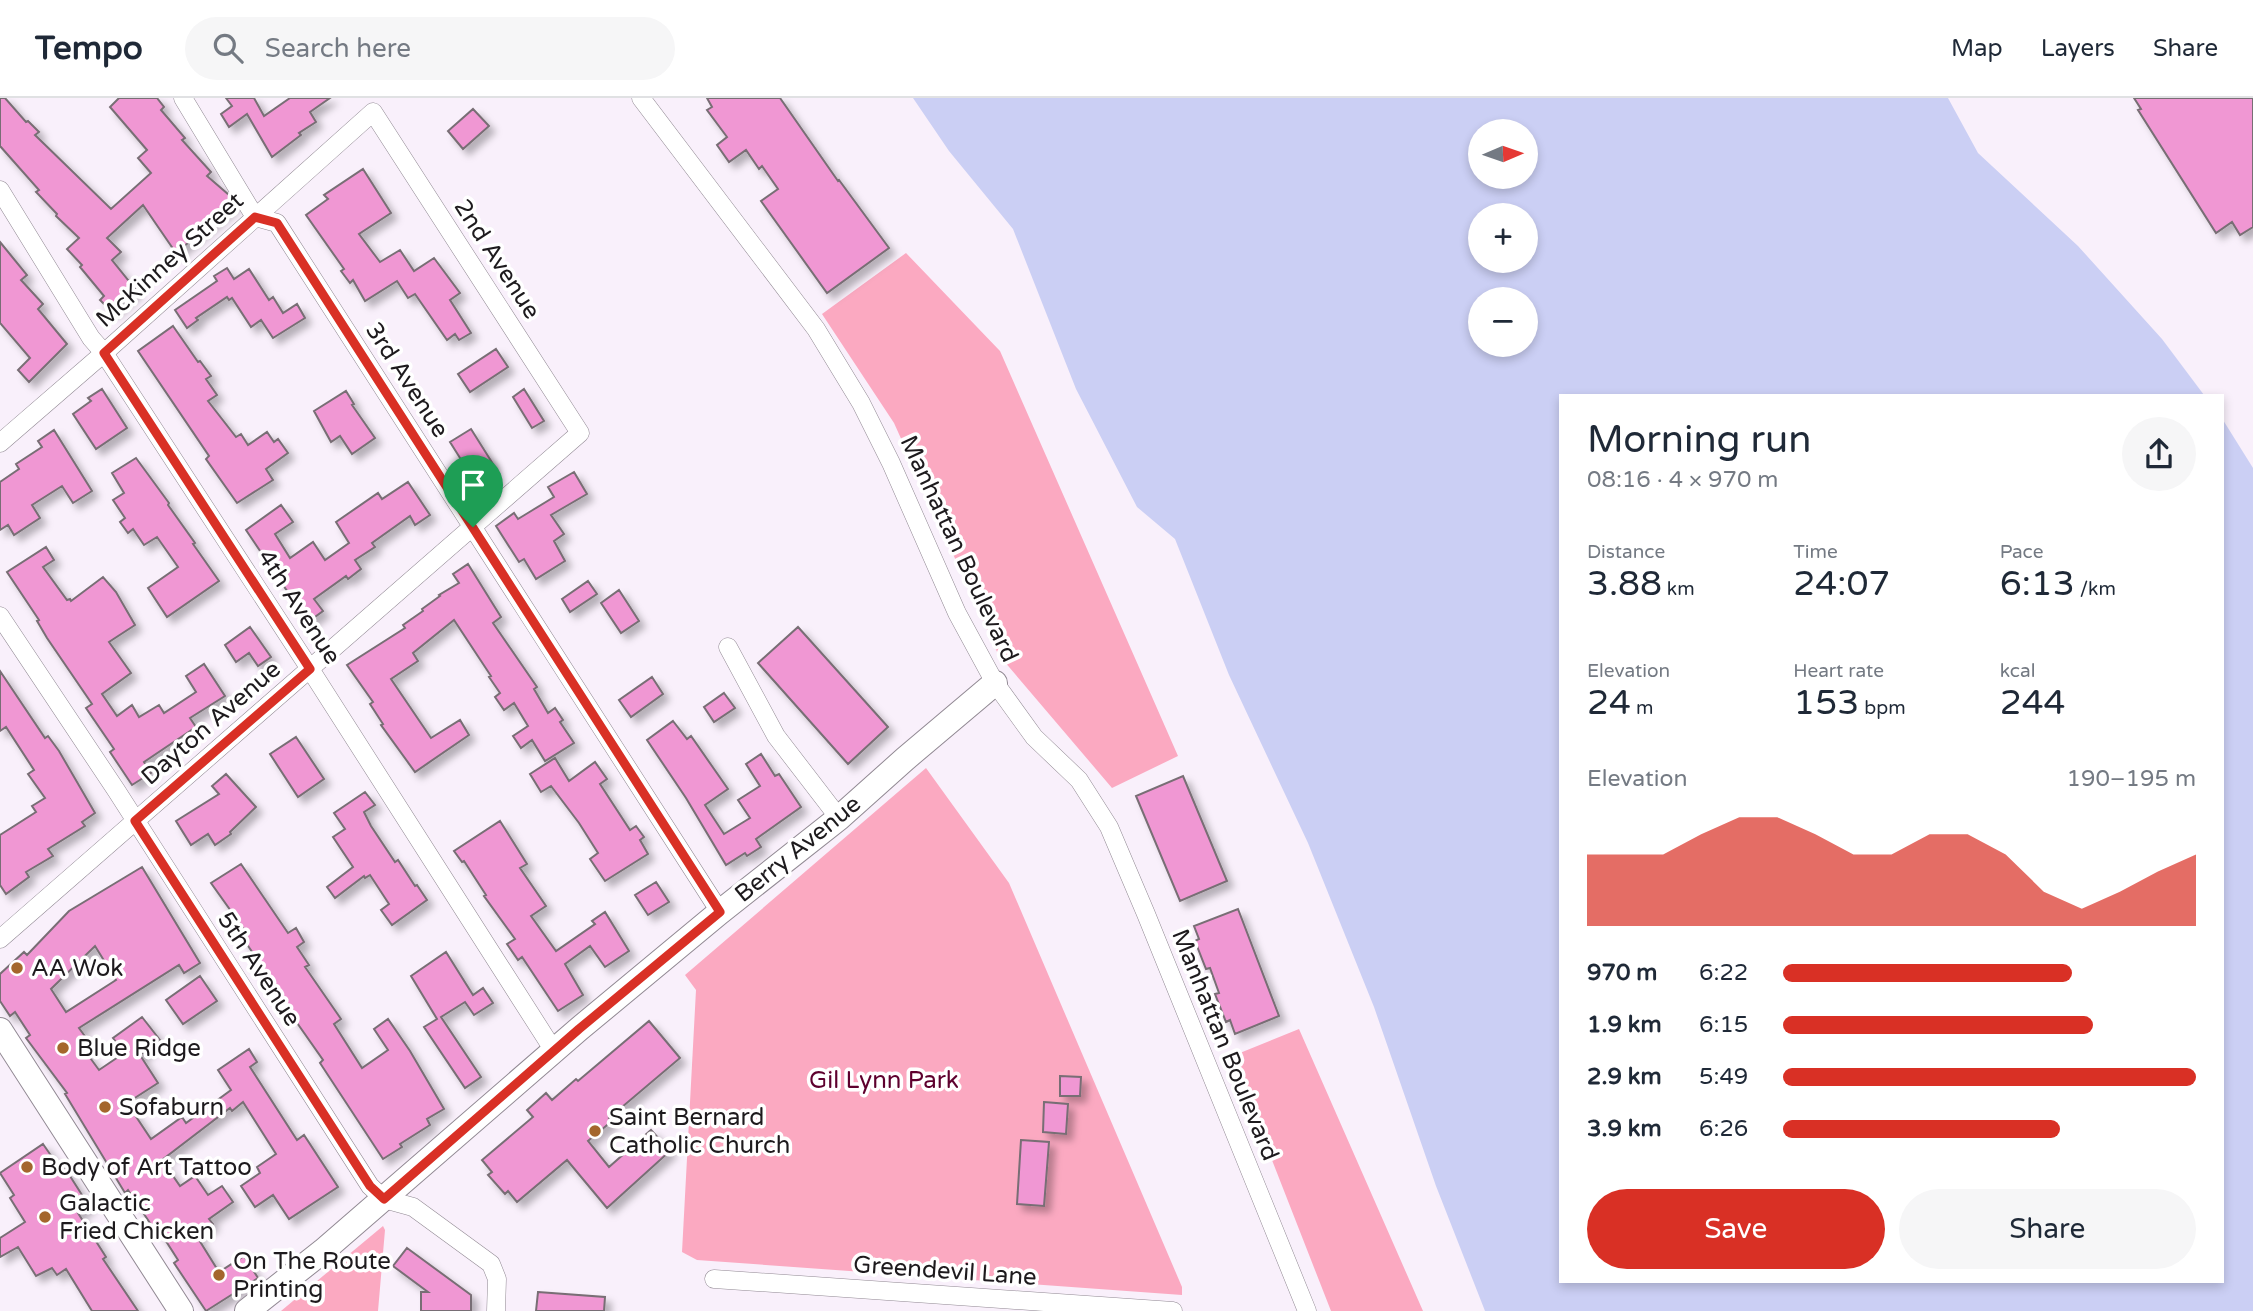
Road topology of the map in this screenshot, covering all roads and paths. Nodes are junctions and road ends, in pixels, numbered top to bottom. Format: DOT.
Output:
graph roads {
  1 [pos="183,98"];
  2 [pos="641,98"];
  3 [pos="373,112"];
  4 [pos="0,190"];
  5 [pos="255,217"];
  6 [pos="104,353"];
  7 [pos="580,433"];
  8 [pos="0,443"];
  9 [pos="473,527"];
  10 [pos="0,616"];
  11 [pos="728,647"];
  12 [pos="310,669"];
  13 [pos="995,683"];
  14 [pos="839,818"];
  15 [pos="135,821"];
  16 [pos="720,912"];
  17 [pos="0,939"];
  18 [pos="0,1030"];
  19 [pos="554,1051"];
  20 [pos="384,1199"];
  21 [pos="714,1279"];
  22 [pos="963,1304"];
  23 [pos="181,1311"];
  24 [pos="247,1311"];
  25 [pos="496,1311"];
  26 [pos="1173,1311"];
  27 [pos="1307,1311"];
  1 -- 5 [label="street, 3rd Avenue"];
  2 -- 13 [label="street, Manhattan Boulevard"];
  3 -- 5 [label="street, McKinney Street"];
  3 -- 7 [label="street, 2nd Avenue"];
  4 -- 6 [label="street, 4th Avenue"];
  5 -- 6 [label="street, McKinney Street"];
  5 -- 9 [label="street, 3rd Avenue"];
  6 -- 8 [label="street, McKinney Street"];
  6 -- 12 [label="street, 4th Avenue"];
  7 -- 9 [label="street, Dayton Avenue"];
  9 -- 12 [label="street, Dayton Avenue"];
  9 -- 16 [label="street, 3rd Avenue"];
  10 -- 15 [label="street, 5th Avenue"];
  11 -- 14 [label="street"];
  12 -- 15 [label="street, Dayton Avenue"];
  12 -- 19 [label="street, 4th Avenue"];
  13 -- 14 [label="street, Berry Avenue"];
  13 -- 27 [label="street, Manhattan Boulevard"];
  14 -- 16 [label="street, Berry Avenue"];
  15 -- 17 [label="street, Dayton Avenue"];
  15 -- 20 [label="street, 5th Avenue"];
  16 -- 19 [label="street, Berry Avenue"];
  18 -- 23 [label="street"];
  19 -- 20 [label="street, Berry Avenue"];
  20 -- 24 [label="street, Berry Avenue"];
  20 -- 25 [label="street"];
  21 -- 22 [label="street, Greendevil Lane"];
  22 -- 26 [label="street, Greendevil Lane"];
}
